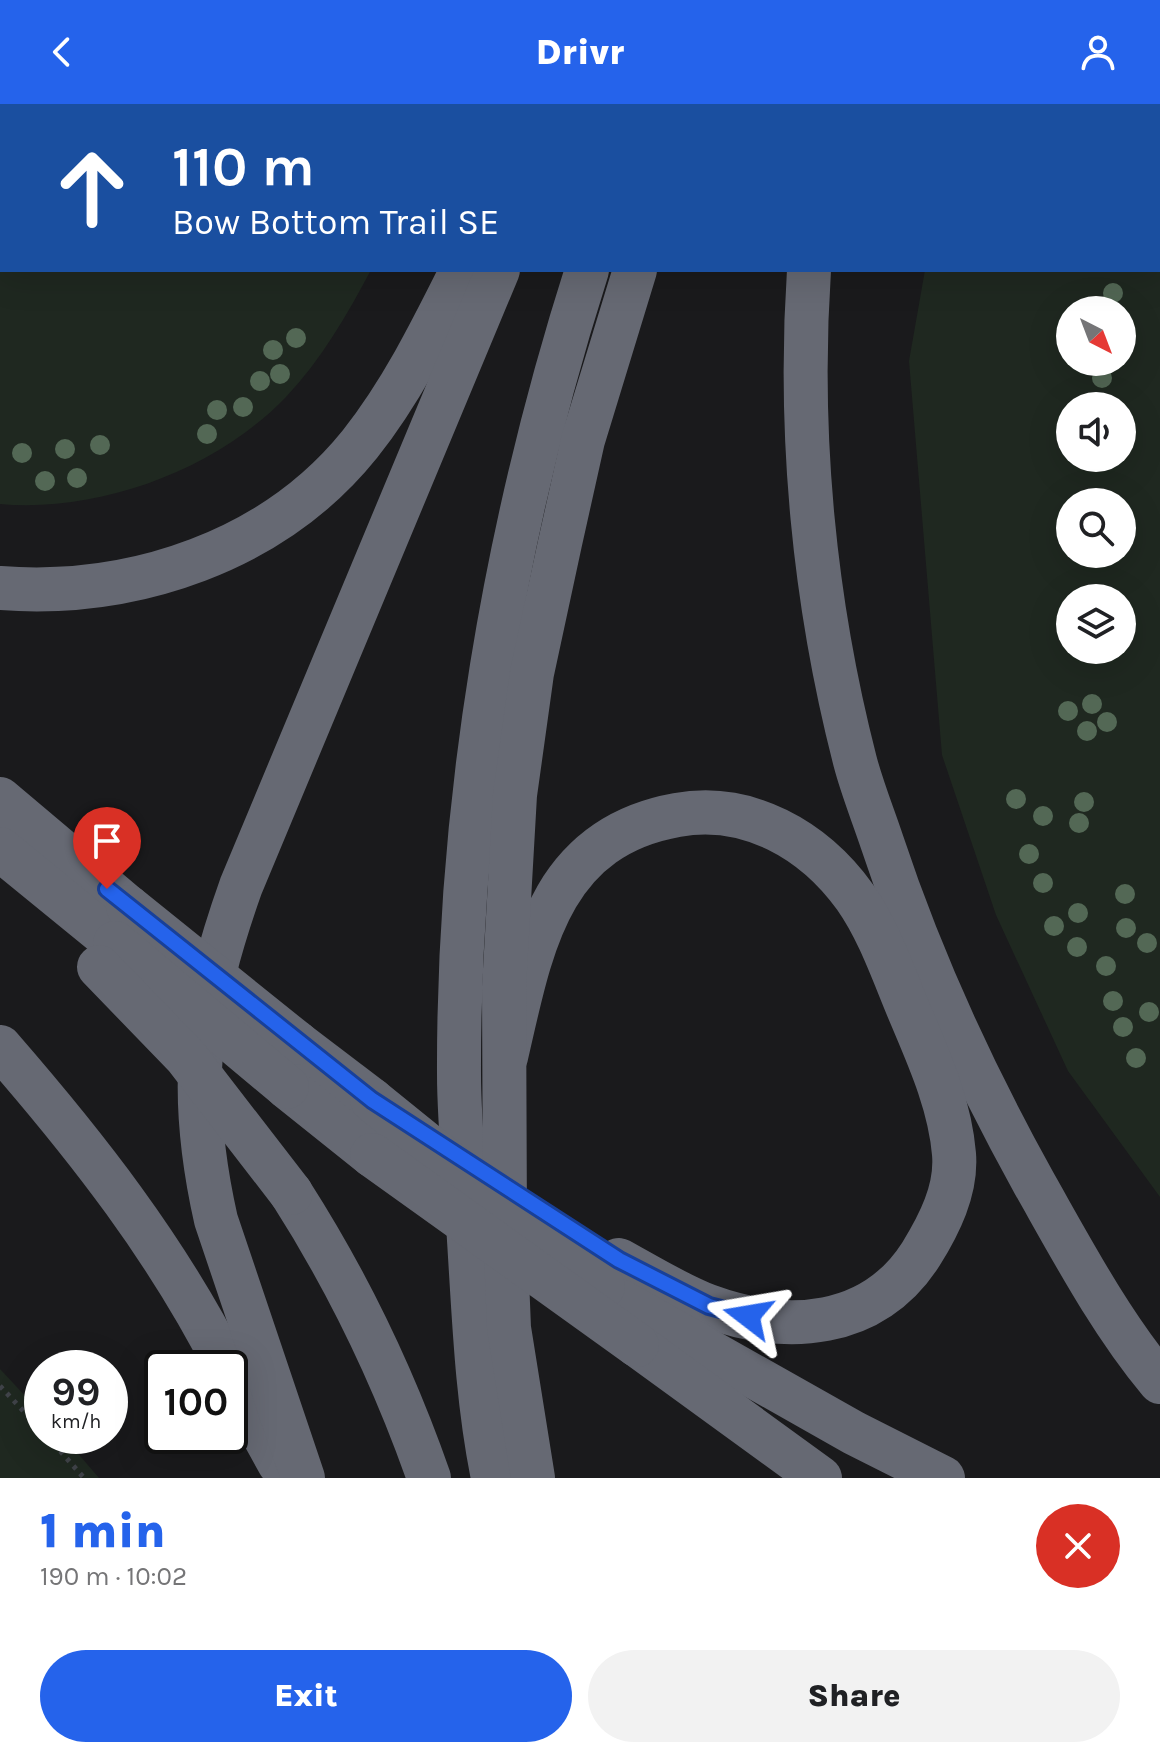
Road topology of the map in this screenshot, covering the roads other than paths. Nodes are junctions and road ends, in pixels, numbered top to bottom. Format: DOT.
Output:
graph roads {
  1 [pos="461,272"];
  2 [pos="497,272"];
  3 [pos="586,272"];
  4 [pos="634,272"];
  5 [pos="809,272"];
  6 [pos="0,588"];
  7 [pos="0,799"];
  8 [pos="0,849"];
  9 [pos="0,871"];
  10 [pos="114,939"];
  11 [pos="0,1047"];
  12 [pos="506,1057"];
  13 [pos="619,1281"];
  14 [pos="217,1350"];
  15 [pos="1160,1382"];
  16 [pos="248,1406"];
  17 [pos="288,1478"];
  18 [pos="303,1478"];
  19 [pos="429,1478"];
  20 [pos="493,1478"];
  21 [pos="533,1478"];
  22 [pos="820,1478"];
  23 [pos="943,1478"];
  1 -- 6 [label="highway"];
  2 -- 18 [label="highway"];
  3 -- 20 [label="highway"];
  4 -- 12 [label="highway"];
  5 -- 15 [label="highway"];
  7 -- 10 [label="highway"];
  8 -- 10 [label="highway"];
  9 -- 10 [label="highway"];
  10 -- 13 [label="highway, bridge"];
  10 -- 19 [label="highway, bridge"];
  10 -- 22 [label="highway, bridge"];
  11 -- 14 [label="highway"];
  12 -- 13 [label="highway"];
  12 -- 21 [label="highway"];
  13 -- 23 [label="highway"];
  16 -- 17 [label="highway"];
}
